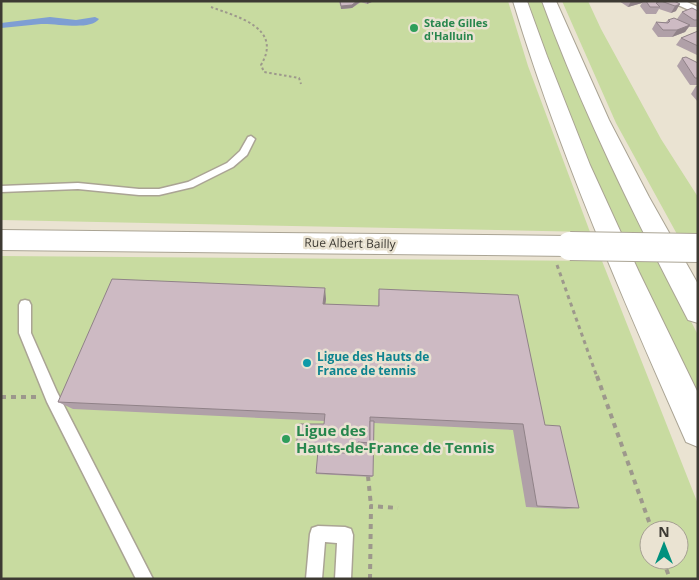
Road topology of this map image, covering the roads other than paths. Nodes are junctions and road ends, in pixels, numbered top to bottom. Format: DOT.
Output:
graph roads {
  1 [pos="520,1"];
  2 [pos="549,1"];
  3 [pos="674,1"];
  4 [pos="698,11"];
  5 [pos="251,139"];
  6 [pos="1,189"];
  7 [pos="1,240"];
  8 [pos="698,248"];
  9 [pos="25,305"];
  10 [pos="698,310"];
  11 [pos="645,316"];
  12 [pos="698,430"];
  13 [pos="698,453"];
  14 [pos="145,579"];
  15 [pos="314,579"];
  16 [pos="343,579"];
  1 -- 11 [label="main road"];
  2 -- 10 [label="main road"];
  3 -- 4 [label="street"];
  5 -- 6 [label="lane"];
  7 -- 8 [label="main road, Rue Albert Bailly, bridge"];
  9 -- 14 [label="lane"];
  11 -- 12 [label="main road"];
  11 -- 13 [label="main road"];
  15 -- 16 [label="lane"];
}
